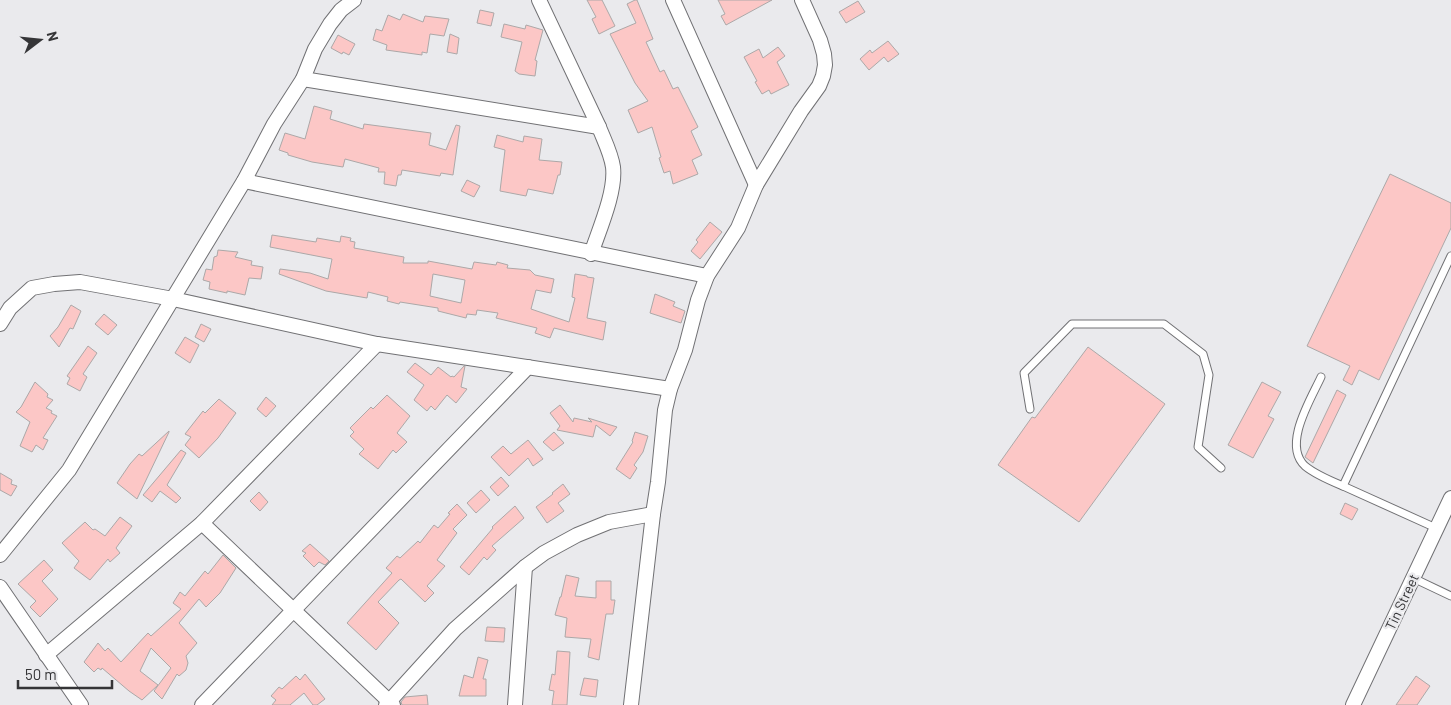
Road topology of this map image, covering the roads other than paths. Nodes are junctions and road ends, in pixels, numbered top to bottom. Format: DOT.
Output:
graph roads {
  1 [pos="354,0"];
  2 [pos="539,0"];
  3 [pos="672,0"];
  4 [pos="802,0"];
  5 [pos="303,79"];
  6 [pos="599,127"];
  7 [pos="244,181"];
  8 [pos="756,185"];
  9 [pos="591,254"];
  10 [pos="1451,256"];
  11 [pos="707,276"];
  12 [pos="173,300"];
  13 [pos="0,324"];
  14 [pos="377,344"];
  15 [pos="528,367"];
  16 [pos="1321,376"];
  17 [pos="670,389"];
  18 [pos="1030,408"];
  19 [pos="1221,468"];
  20 [pos="1343,486"];
  21 [pos="1451,498"];
  22 [pos="653,514"];
  23 [pos="202,523"];
  24 [pos="1436,528"];
  25 [pos="0,555"];
  26 [pos="525,567"];
  27 [pos="1414,578"];
  28 [pos="0,587"];
  29 [pos="1451,596"];
  30 [pos="294,610"];
  31 [pos="46,655"];
  32 [pos="389,704"];
  33 [pos="81,705"];
  34 [pos="202,705"];
  35 [pos="515,705"];
  36 [pos="631,705"];
  37 [pos="1353,705"];
  1 -- 5 [label="street"];
  2 -- 6 [label="street"];
  3 -- 8 [label="street"];
  4 -- 8 [label="street"];
  5 -- 6 [label="street"];
  5 -- 7 [label="street"];
  6 -- 9 [label="street"];
  7 -- 9 [label="street"];
  7 -- 12 [label="street"];
  8 -- 11 [label="street"];
  9 -- 11 [label="street"];
  10 -- 20 [label="lane"];
  11 -- 17 [label="street"];
  12 -- 13 [label="street"];
  12 -- 14 [label="street"];
  12 -- 25 [label="street"];
  14 -- 15 [label="street"];
  14 -- 23 [label="street"];
  15 -- 17 [label="street"];
  15 -- 30 [label="street"];
  16 -- 20 [label="lane"];
  17 -- 22 [label="street"];
  18 -- 19 [label="lane"];
  20 -- 24 [label="lane"];
  21 -- 24 [label="street, Tin Street"];
  22 -- 26 [label="street"];
  22 -- 36 [label="street"];
  23 -- 30 [label="street"];
  23 -- 31 [label="street"];
  24 -- 27 [label="street, Tin Street"];
  26 -- 32 [label="street"];
  26 -- 35 [label="street"];
  27 -- 29 [label="lane"];
  27 -- 37 [label="street, Tin Street"];
  28 -- 31 [label="street"];
  30 -- 32 [label="street"];
  30 -- 34 [label="street"];
  31 -- 33 [label="street"];
}
